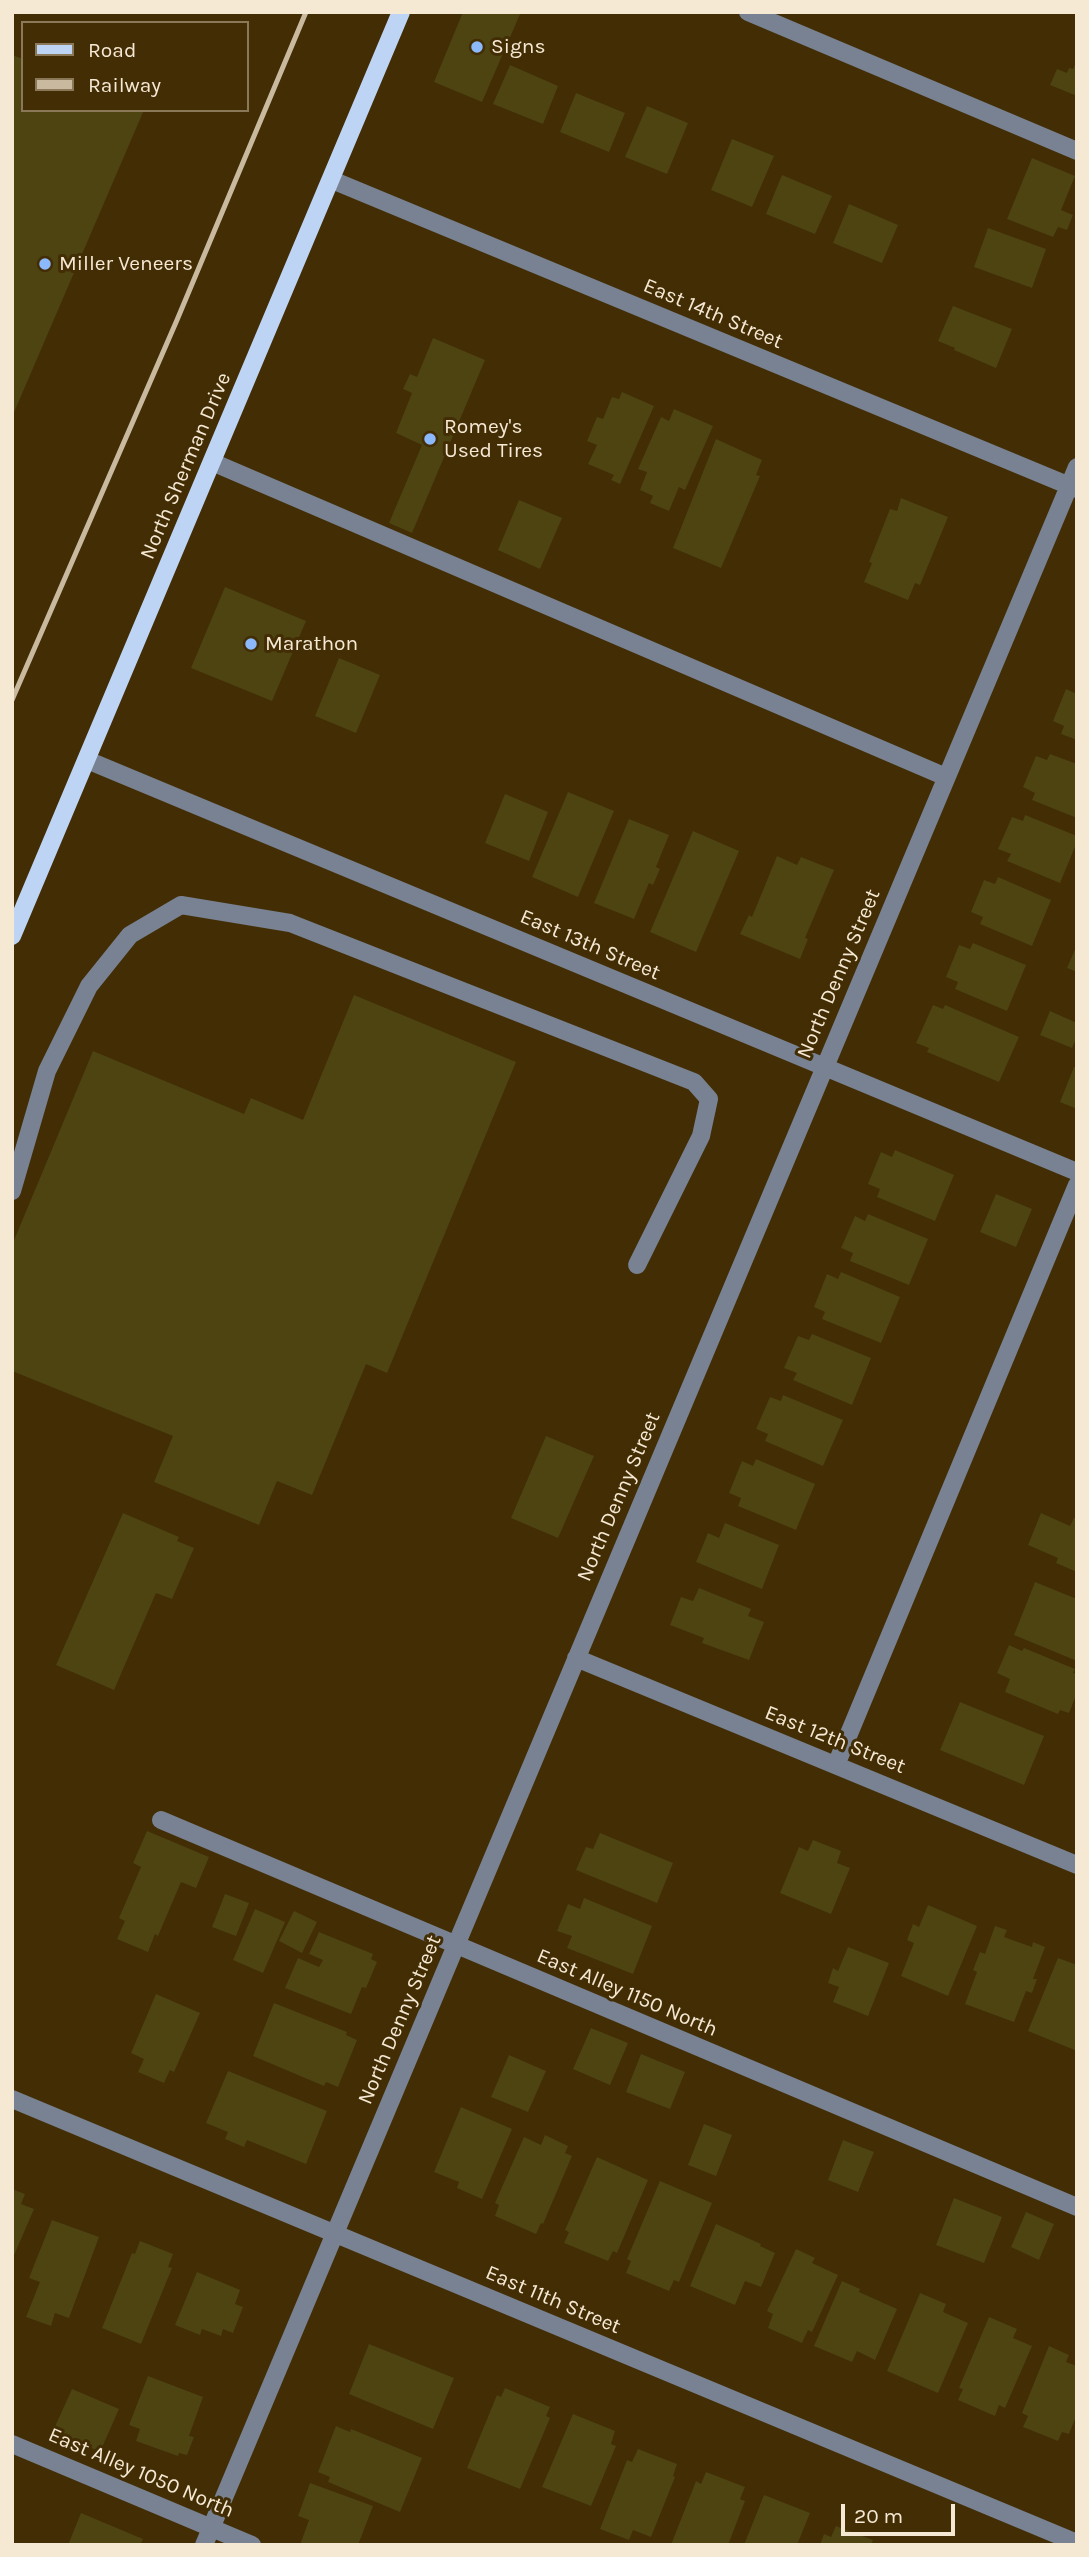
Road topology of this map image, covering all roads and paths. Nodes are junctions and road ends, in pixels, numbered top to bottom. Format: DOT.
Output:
graph roads {
  1 [pos="401,12"];
  2 [pos="748,12"];
  3 [pos="1077,151"];
  4 [pos="332,180"];
  5 [pos="212,462"];
  6 [pos="1077,467"];
  7 [pos="1073,488"];
  8 [pos="87,760"];
  9 [pos="946,777"];
  10 [pos="12,936"];
  11 [pos="824,1067"];
  12 [pos="1077,1172"];
  13 [pos="1077,1185"];
  14 [pos="12,1191"];
  15 [pos="637,1265"];
  16 [pos="576,1657"];
  17 [pos="835,1765"];
  18 [pos="161,1820"];
  19 [pos="1077,1864"];
  20 [pos="456,1946"];
  21 [pos="12,2099"];
  22 [pos="1077,2207"];
  23 [pos="335,2234"];
  24 [pos="12,2444"];
  25 [pos="211,2527"];
  26 [pos="1077,2543"];
  27 [pos="204,2545"];
  28 [pos="252,2545"];
  1 -- 4 [label="main road, North Sherman Drive"];
  2 -- 3 [label="street"];
  4 -- 5 [label="main road, North Sherman Drive"];
  4 -- 7 [label="street, East 14th Street"];
  5 -- 8 [label="main road, North Sherman Drive"];
  5 -- 9 [label="street"];
  6 -- 7 [label="street, North Denny Street"];
  7 -- 9 [label="street, North Denny Street"];
  8 -- 10 [label="main road, North Sherman Drive"];
  8 -- 11 [label="street, East 13th Street"];
  9 -- 11 [label="street, North Denny Street"];
  11 -- 12 [label="street, East 13th Street"];
  11 -- 16 [label="street, North Denny Street"];
  13 -- 17 [label="street"];
  14 -- 15 [label="street"];
  16 -- 17 [label="street, East 12th Street"];
  16 -- 20 [label="street, North Denny Street"];
  17 -- 19 [label="street, East 12th Street"];
  18 -- 20 [label="street, East Alley 1150 North"];
  20 -- 22 [label="street, East Alley 1150 North"];
  20 -- 23 [label="street, North Denny Street"];
  21 -- 23 [label="street, East 11th Street"];
  23 -- 25 [label="street, North Denny Street"];
  23 -- 26 [label="street, East 11th Street"];
  24 -- 25 [label="street, East Alley 1050 North"];
  25 -- 27 [label="street, North Denny Street"];
  25 -- 28 [label="street, East Alley 1050 North"];
}
